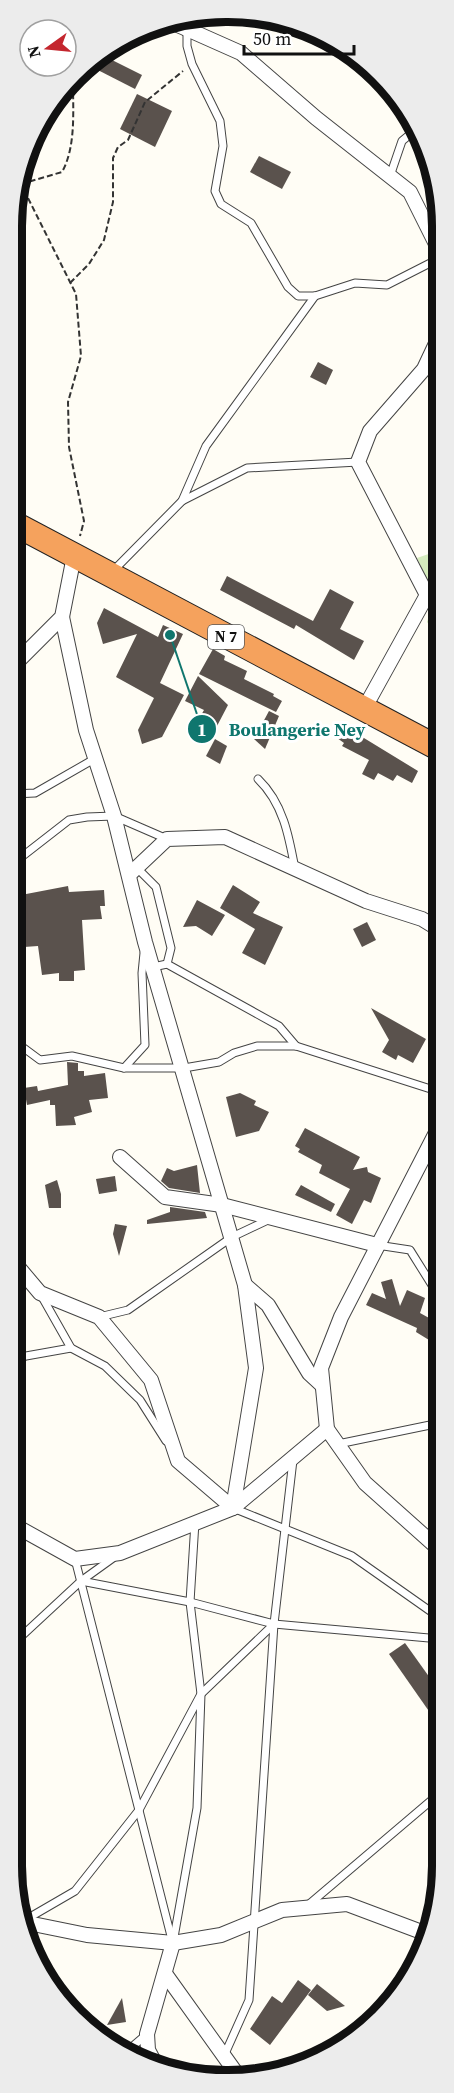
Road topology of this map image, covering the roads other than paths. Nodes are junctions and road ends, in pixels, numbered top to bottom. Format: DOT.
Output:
graph roads {
  1 [pos="185,26"];
  2 [pos="189,26"];
  3 [pos="410,136"];
  4 [pos="390,176"];
  5 [pos="431,234"];
  6 [pos="431,263"];
  7 [pos="315,296"];
  8 [pos="431,354"];
  9 [pos="358,462"];
  10 [pos="182,501"];
  11 [pos="22,527"];
  12 [pos="74,556"];
  13 [pos="109,575"];
  14 [pos="62,617"];
  15 [pos="22,657"];
  16 [pos="364,709"];
  17 [pos="431,744"];
  18 [pos="96,758"];
  19 [pos="258,779"];
  20 [pos="22,794"];
  21 [pos="114,816"];
  22 [pos="167,839"];
  23 [pos="22,857"];
  24 [pos="295,869"];
  25 [pos="134,871"];
  26 [pos="431,925"];
  27 [pos="145,942"];
  28 [pos="167,964"];
  29 [pos="153,967"];
  30 [pos="296,1046"];
  31 [pos="22,1047"];
  32 [pos="124,1068"];
  33 [pos="184,1068"];
  34 [pos="432,1089"];
  35 [pos="432,1141"];
  36 [pos="120,1157"];
  37 [pos="222,1205"];
  38 [pos="274,1217"];
  39 [pos="232,1238"];
  40 [pos="378,1245"];
  41 [pos="22,1272"];
  42 [pos="245,1285"];
  43 [pos="432,1285"];
  44 [pos="40,1293"];
  45 [pos="99,1317"];
  46 [pos="71,1347"];
  47 [pos="22,1358"];
  48 [pos="322,1385"];
  49 [pos="432,1425"];
  50 [pos="327,1429"];
  51 [pos="338,1444"];
  52 [pos="294,1457"];
  53 [pos="178,1461"];
  54 [pos="233,1508"];
  55 [pos="195,1522"];
  56 [pos="285,1528"];
  57 [pos="22,1530"];
  58 [pos="432,1543"];
  59 [pos="120,1552"];
  60 [pos="75,1559"];
  61 [pos="81,1581"];
  62 [pos="190,1602"];
  63 [pos="432,1612"];
  64 [pos="274,1624"];
  65 [pos="22,1636"];
  66 [pos="432,1638"];
  67 [pos="201,1694"];
  68 [pos="432,1800"];
  69 [pos="139,1810"];
  70 [pos="305,1908"];
  71 [pos="29,1918"];
  72 [pos="252,1920"];
  73 [pos="31,1924"];
  74 [pos="421,1932"];
  75 [pos="173,1942"];
  76 [pos="166,1975"];
  77 [pos="147,2034"];
  78 [pos="132,2047"];
  79 [pos="151,2056"];
  80 [pos="224,2056"];
  81 [pos="234,2070"];
  1 -- 7 [label="lane"];
  2 -- 4 [label="street"];
  3 -- 4 [label="lane"];
  4 -- 5 [label="street"];
  6 -- 7 [label="lane"];
  7 -- 10 [label="lane"];
  8 -- 9 [label="street"];
  9 -- 10 [label="lane"];
  9 -- 16 [label="street"];
  10 -- 13 [label="lane"];
  11 -- 12 [label="highway, N 7"];
  12 -- 13 [label="highway, N 7"];
  12 -- 14 [label="street"];
  13 -- 16 [label="highway, N 7"];
  14 -- 15 [label="street"];
  14 -- 18 [label="street"];
  16 -- 17 [label="highway, N 7"];
  18 -- 20 [label="lane"];
  18 -- 21 [label="street"];
  19 -- 24 [label="lane"];
  21 -- 22 [label="lane"];
  21 -- 23 [label="lane"];
  21 -- 25 [label="street"];
  22 -- 24 [label="street"];
  22 -- 25 [label="street"];
  24 -- 26 [label="street"];
  25 -- 27 [label="street"];
  25 -- 28 [label="lane"];
  27 -- 29 [label="street"];
  27 -- 32 [label="lane"];
  28 -- 29 [label="lane"];
  28 -- 30 [label="lane"];
  29 -- 33 [label="street"];
  30 -- 33 [label="lane"];
  30 -- 34 [label="lane"];
  31 -- 32 [label="lane"];
  32 -- 33 [label="lane"];
  33 -- 37 [label="street"];
  35 -- 40 [label="street"];
  36 -- 37 [label="street"];
  37 -- 38 [label="street"];
  37 -- 39 [label="street"];
  38 -- 39 [label="lane"];
  38 -- 40 [label="street"];
  39 -- 42 [label="street"];
  39 -- 45 [label="lane"];
  40 -- 43 [label="lane"];
  40 -- 48 [label="street"];
  41 -- 44 [label="street"];
  42 -- 48 [label="street"];
  42 -- 54 [label="street"];
  44 -- 45 [label="street"];
  44 -- 46 [label="lane"];
  45 -- 53 [label="street"];
  46 -- 47 [label="lane"];
  46 -- 53 [label="lane"];
  48 -- 50 [label="street"];
  49 -- 51 [label="lane"];
  50 -- 51 [label="street"];
  50 -- 52 [label="street"];
  51 -- 58 [label="street"];
  52 -- 54 [label="street"];
  52 -- 56 [label="lane"];
  53 -- 54 [label="street"];
  54 -- 55 [label="street"];
  54 -- 56 [label="lane"];
  55 -- 59 [label="street"];
  55 -- 62 [label="lane"];
  56 -- 63 [label="lane"];
  56 -- 64 [label="lane"];
  57 -- 60 [label="street"];
  59 -- 60 [label="street"];
  59 -- 61 [label="lane"];
  60 -- 61 [label="lane"];
  61 -- 62 [label="lane"];
  61 -- 65 [label="lane"];
  61 -- 69 [label="lane"];
  62 -- 64 [label="lane"];
  62 -- 67 [label="lane"];
  64 -- 66 [label="lane"];
  64 -- 67 [label="lane"];
  64 -- 72 [label="lane"];
  67 -- 69 [label="lane"];
  67 -- 75 [label="lane"];
  68 -- 70 [label="lane"];
  69 -- 71 [label="lane"];
  69 -- 75 [label="lane"];
  70 -- 72 [label="street"];
  70 -- 74 [label="street"];
  72 -- 75 [label="street"];
  72 -- 80 [label="lane"];
  73 -- 75 [label="street"];
  75 -- 76 [label="street"];
  76 -- 77 [label="street"];
  76 -- 80 [label="street"];
  77 -- 78 [label="lane"];
  77 -- 79 [label="street"];
  80 -- 81 [label="street"];
}
